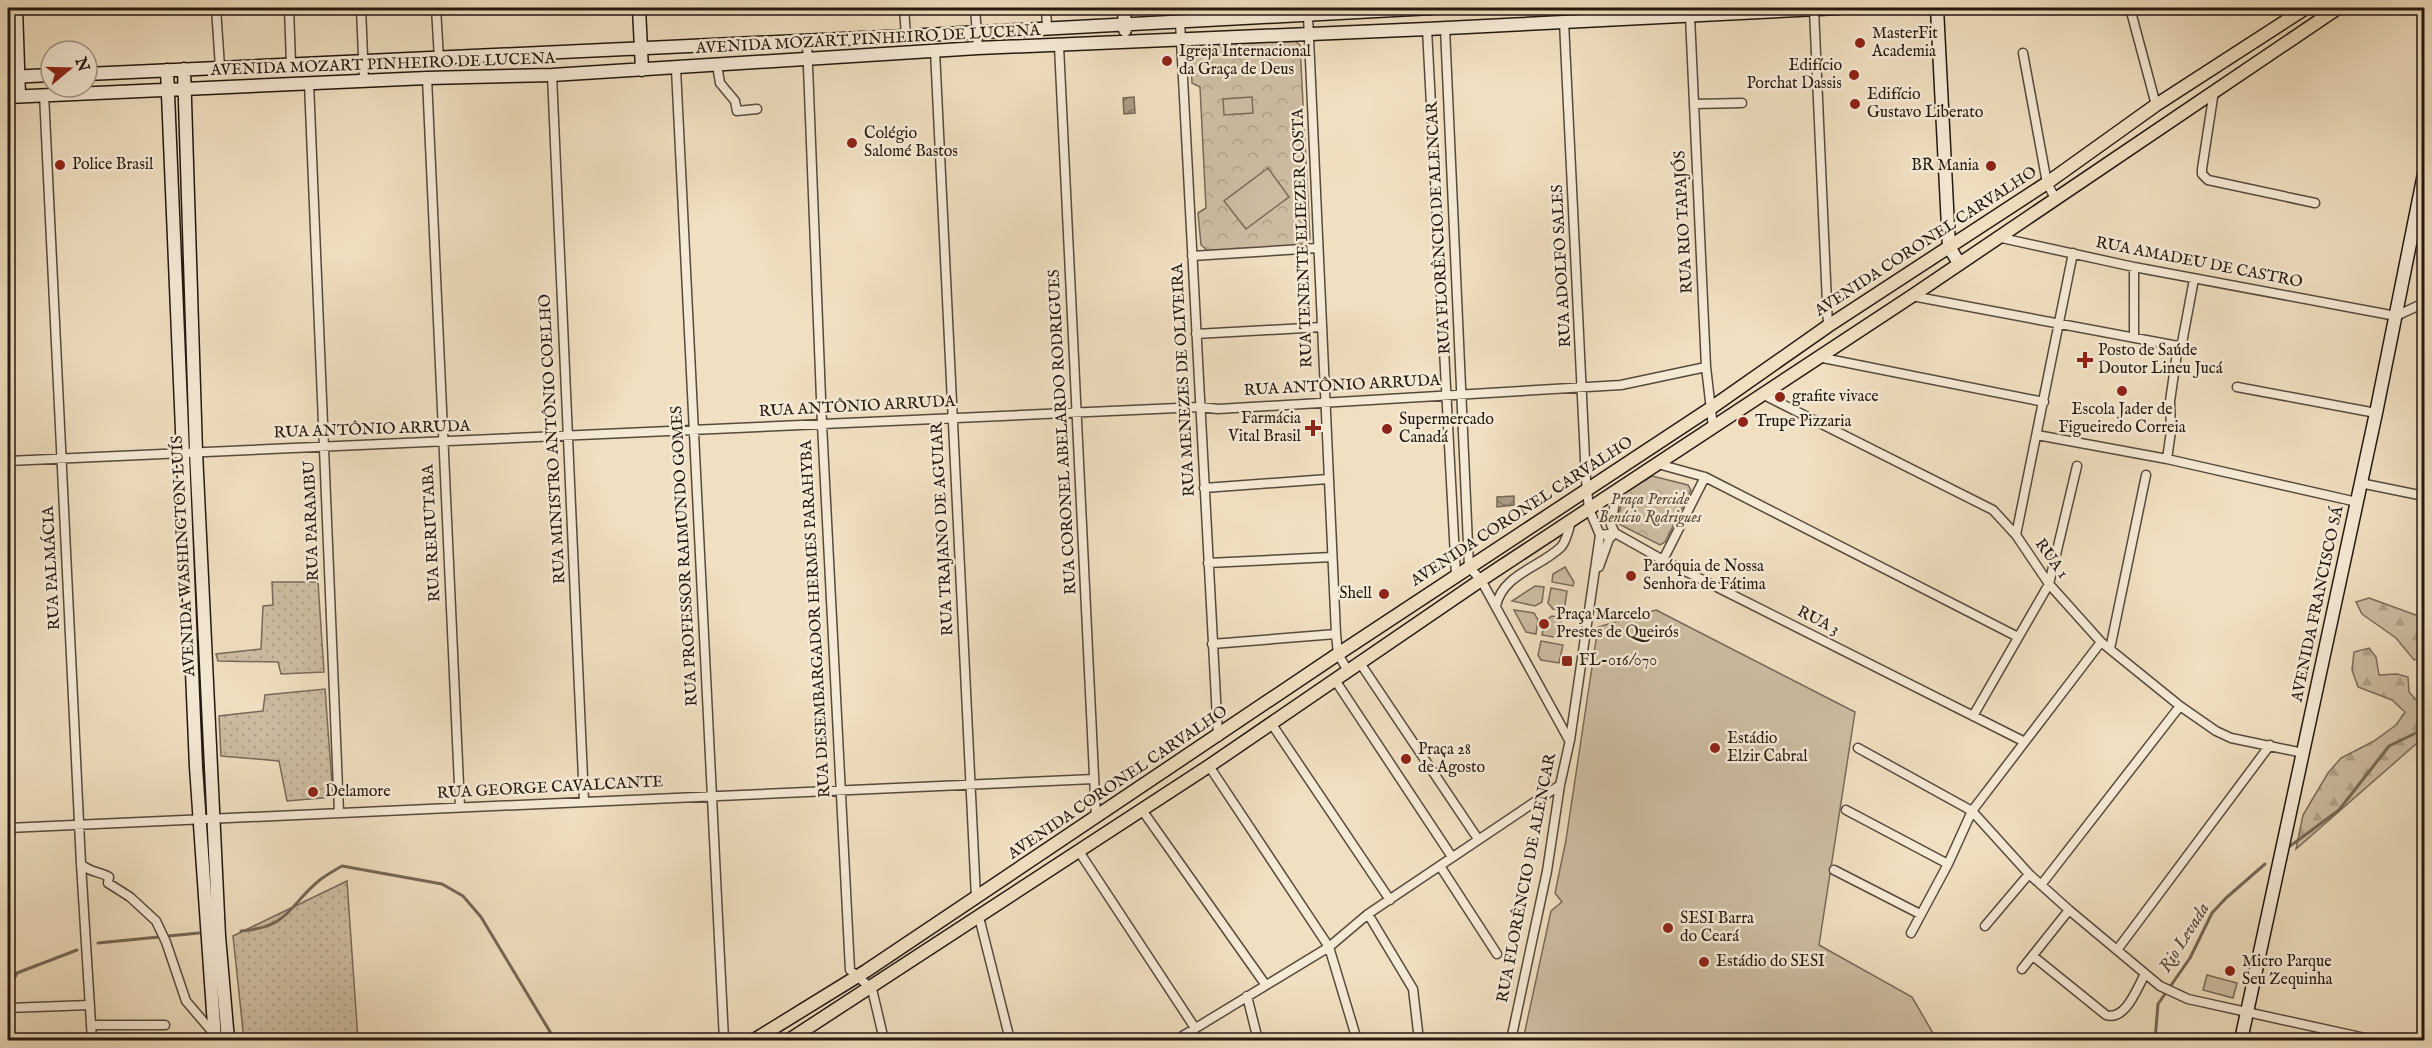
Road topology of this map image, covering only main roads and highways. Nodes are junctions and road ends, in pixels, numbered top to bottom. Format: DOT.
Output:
graph roads {
  1 [pos="16,8"];
  2 [pos="639,8"];
  3 [pos="1124,8"];
  4 [pos="1432,8"];
  5 [pos="1838,8"];
  6 [pos="1928,8"];
  7 [pos="1937,8"];
  8 [pos="2306,8"];
  9 [pos="2338,8"];
  10 [pos="1364,9"];
  11 [pos="1125,25"];
  12 [pos="1938,26"];
  13 [pos="1366,31"];
  14 [pos="1126,42"];
  15 [pos="641,49"];
  16 [pos="184,69"];
  17 [pos="167,70"];
  18 [pos="642,70"];
  19 [pos="99,73"];
  20 [pos="39,76"];
  21 [pos="13,77"];
  22 [pos="184,90"];
  23 [pos="168,91"];
  24 [pos="13,96"];
  25 [pos="2424,174"];
  26 [pos="1949,247"];
  27 [pos="1959,263"];
  28 [pos="191,300"];
  29 [pos="175,301"];
  30 [pos="203,587"];
  31 [pos="189,588"];
  32 [pos="190,637"];
  33 [pos="205,637"];
  34 [pos="211,895"];
  35 [pos="212,928"];
  36 [pos="215,1038"];
  37 [pos="228,1041"];
  38 [pos="754,1041"];
  39 [pos="789,1041"];
  40 [pos="2241,1041"];
  1 -- 21 [label="main road"];
  2 -- 15 [label="main road"];
  3 -- 11 [label="main road"];
  4 -- 10 [label="main road, AVENIDA MOZART PINHEIRO DE LUCENA"];
  5 -- 13 [label="main road, AVENIDA MOZART PINHEIRO DE LUCENA"];
  6 -- 12 [label="main road"];
  7 -- 12 [label="main road"];
  8 -- 26 [label="main road, AVENIDA CORONEL CARVALHO"];
  9 -- 27 [label="main road, AVENIDA CORONEL CARVALHO"];
  10 -- 11 [label="main road, AVENIDA MOZART PINHEIRO DE LUCENA"];
  10 -- 13 [label="main road"];
  11 -- 14 [label="main road"];
  11 -- 15 [label="main road, AVENIDA MOZART PINHEIRO DE LUCENA"];
  12 -- 26 [label="main road"];
  13 -- 14 [label="main road, AVENIDA MOZART PINHEIRO DE LUCENA"];
  14 -- 18 [label="main road, AVENIDA MOZART PINHEIRO DE LUCENA"];
  15 -- 16 [label="main road, AVENIDA MOZART PINHEIRO DE LUCENA"];
  15 -- 18 [label="main road"];
  16 -- 17 [label="main road, AVENIDA MOZART PINHEIRO DE LUCENA"];
  16 -- 22 [label="main road, AVENIDA WASHINGTON LUÍS"];
  17 -- 19 [label="main road, AVENIDA MOZART PINHEIRO DE LUCENA"];
  17 -- 23 [label="main road, AVENIDA WASHINGTON LUÍS"];
  18 -- 22 [label="main road, AVENIDA MOZART PINHEIRO DE LUCENA"];
  20 -- 21 [label="main road"];
  21 -- 24 [label="main road"];
  22 -- 23 [label="main road, AVENIDA MOZART PINHEIRO DE LUCENA"];
  22 -- 28 [label="main road, AVENIDA WASHINGTON LUÍS"];
  23 -- 24 [label="main road, AVENIDA MOZART PINHEIRO DE LUCENA"];
  23 -- 29 [label="main road, AVENIDA WASHINGTON LUÍS"];
  25 -- 40 [label="main road, AVENIDA FRANCISCO SÁ"];
  26 -- 27 [label="main road"];
  26 -- 38 [label="main road, AVENIDA CORONEL CARVALHO"];
  27 -- 39 [label="main road, AVENIDA CORONEL CARVALHO"];
  28 -- 29 [label="main road"];
  28 -- 30 [label="main road, AVENIDA WASHINGTON LUÍS"];
  29 -- 31 [label="main road, AVENIDA WASHINGTON LUÍS"];
  30 -- 31 [label="main road"];
  30 -- 33 [label="main road, AVENIDA WASHINGTON LUÍS"];
  31 -- 32 [label="main road, AVENIDA WASHINGTON LUÍS"];
  32 -- 33 [label="main road"];
  32 -- 34 [label="main road, AVENIDA WASHINGTON LUÍS"];
  33 -- 34 [label="main road, AVENIDA WASHINGTON LUÍS"];
  34 -- 35 [label="main road, AVENIDA WASHINGTON LUÍS"];
  35 -- 36 [label="main road, AVENIDA WASHINGTON LUÍS"];
  35 -- 37 [label="main road, AVENIDA WASHINGTON LUÍS"];
}
